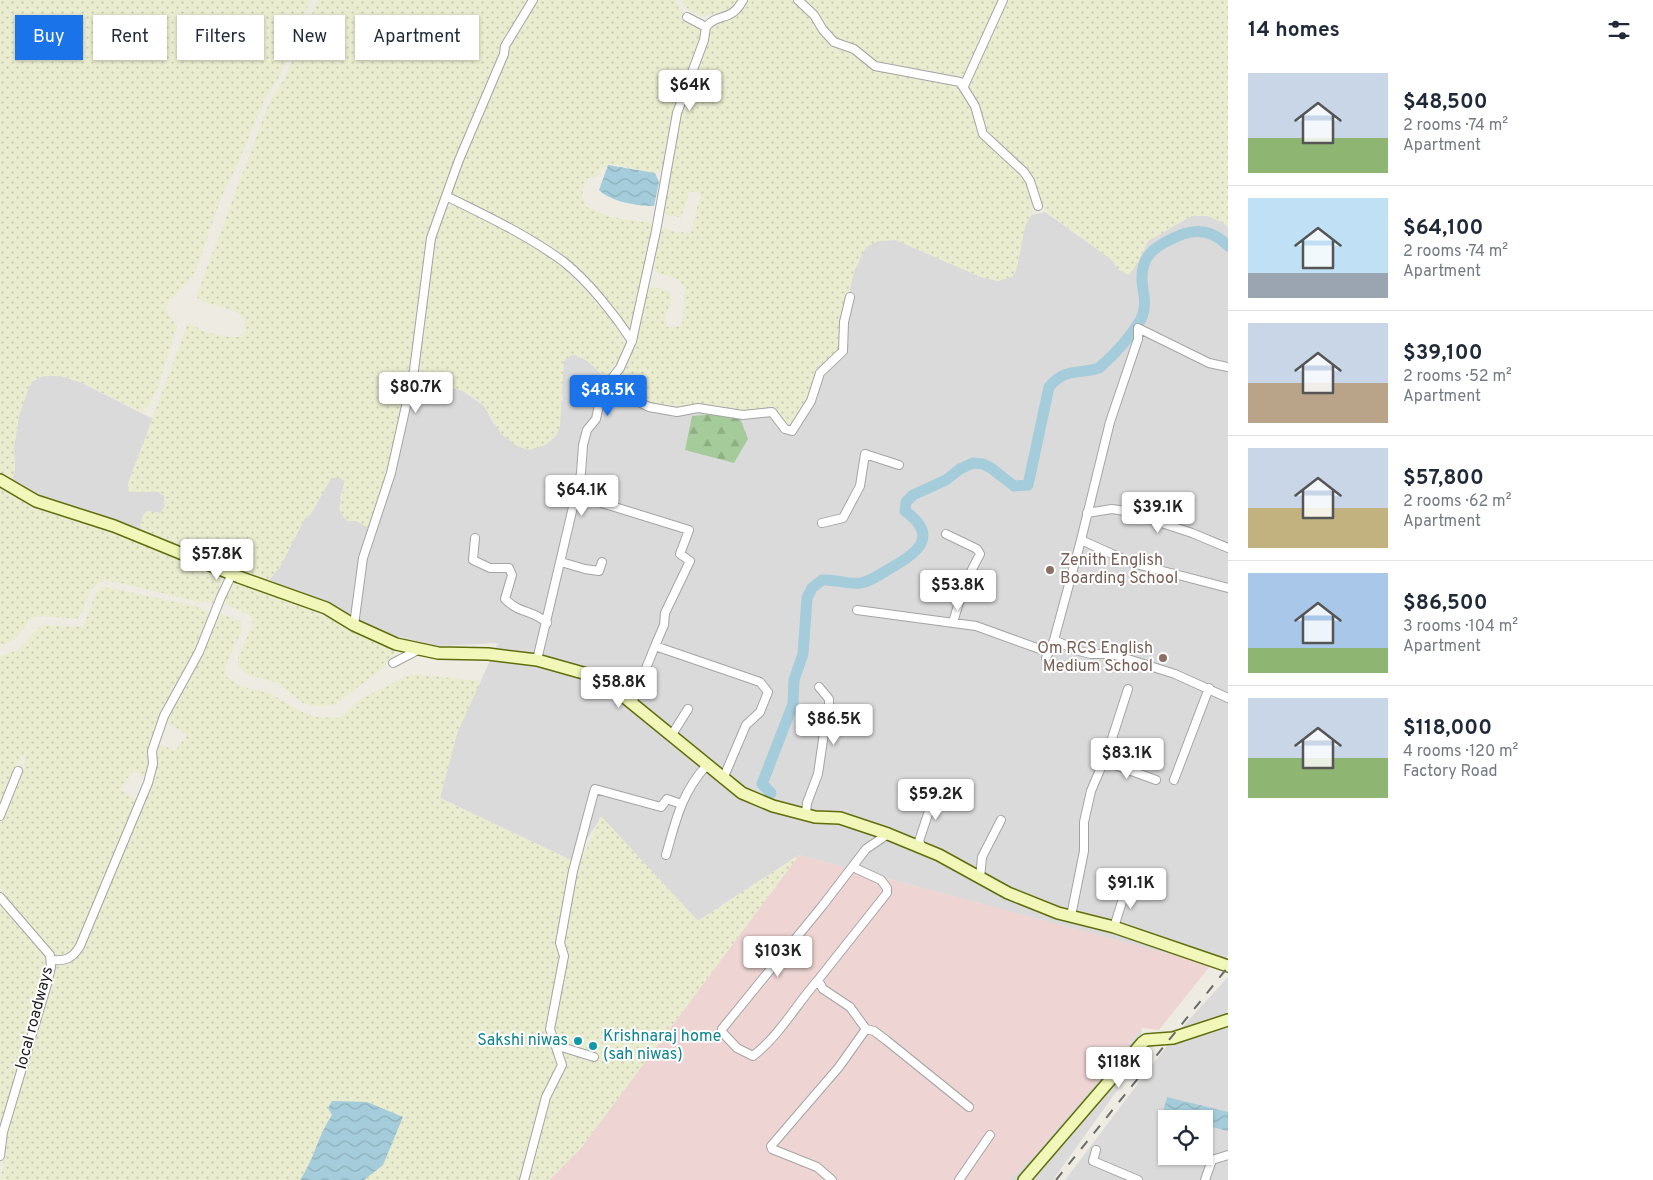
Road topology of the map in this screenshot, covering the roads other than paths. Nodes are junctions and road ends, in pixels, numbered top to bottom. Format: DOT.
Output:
graph roads {
  1 [pos="534,0"];
  2 [pos="743,0"];
  3 [pos="798,0"];
  4 [pos="1003,0"];
  5 [pos="687,17"];
  6 [pos="706,27"];
  7 [pos="964,86"];
  8 [pos="446,196"];
  9 [pos="1038,206"];
  10 [pos="850,297"];
  11 [pos="632,341"];
  12 [pos="1228,367"];
  13 [pos="602,391"];
  14 [pos="899,466"];
  15 [pos="0,480"];
  16 [pos="576,495"];
  17 [pos="1087,513"];
  18 [pos="822,523"];
  19 [pos="946,534"];
  20 [pos="474,538"];
  21 [pos="1080,540"];
  22 [pos="1228,548"];
  23 [pos="561,562"];
  24 [pos="602,562"];
  25 [pos="232,574"];
  26 [pos="1228,588"];
  27 [pos="857,610"];
  28 [pos="953,622"];
  29 [pos="547,623"];
  30 [pos="354,626"];
  31 [pos="1054,640"];
  32 [pos="655,646"];
  33 [pos="420,649"];
  34 [pos="537,660"];
  35 [pos="392,663"];
  36 [pos="819,687"];
  37 [pos="1209,688"];
  38 [pos="1128,689"];
  39 [pos="1228,698"];
  40 [pos="632,703"];
  41 [pos="688,709"];
  42 [pos="671,736"];
  43 [pos="1104,761"];
  44 [pos="706,766"];
  45 [pos="18,771"];
  46 [pos="723,779"];
  47 [pos="1156,780"];
  48 [pos="1174,780"];
  49 [pos="934,796"];
  50 [pos="681,804"];
  51 [pos="806,814"];
  52 [pos="0,816"];
  53 [pos="1001,820"];
  54 [pos="888,834"];
  55 [pos="924,849"];
  56 [pos="666,855"];
  57 [pos="857,869"];
  58 [pos="980,878"];
  59 [pos="1127,886"];
  60 [pos="0,897"];
  61 [pos="1071,916"];
  62 [pos="1114,927"];
  63 [pos="51,960"];
  64 [pos="1228,966"];
  65 [pos="818,980"];
  66 [pos="1228,1020"];
  67 [pos="866,1029"];
  68 [pos="555,1045"];
  69 [pos="594,1057"];
  70 [pos="969,1107"];
  71 [pos="990,1136"];
  72 [pos="1096,1150"];
  73 [pos="1228,1155"];
  74 [pos="0,1156"];
  75 [pos="1133,1179"];
  76 [pos="524,1180"];
  77 [pos="832,1180"];
  78 [pos="959,1180"];
  79 [pos="1024,1180"];
  80 [pos="1205,1180"];
  1 -- 8 [label="street"];
  2 -- 6 [label="street"];
  3 -- 7 [label="street"];
  4 -- 7 [label="street"];
  5 -- 6 [label="street"];
  6 -- 11 [label="street"];
  7 -- 9 [label="street"];
  8 -- 11 [label="street"];
  8 -- 30 [label="street"];
  10 -- 13 [label="street"];
  11 -- 13 [label="street"];
  12 -- 17 [label="street"];
  13 -- 16 [label="street"];
  14 -- 18 [label="street"];
  15 -- 25 [label="main road"];
  16 -- 23 [label="street"];
  16 -- 32 [label="street"];
  17 -- 21 [label="street"];
  17 -- 22 [label="street"];
  19 -- 28 [label="street"];
  20 -- 29 [label="street"];
  21 -- 26 [label="street"];
  21 -- 31 [label="street"];
  23 -- 24 [label="street"];
  23 -- 29 [label="street"];
  25 -- 30 [label="main road"];
  25 -- 63 [label="street"];
  27 -- 28 [label="street"];
  28 -- 31 [label="street"];
  29 -- 34 [label="street"];
  30 -- 33 [label="main road"];
  31 -- 37 [label="street"];
  32 -- 40 [label="street"];
  32 -- 46 [label="street"];
  33 -- 34 [label="main road"];
  33 -- 35 [label="street"];
  34 -- 40 [label="main road"];
  36 -- 51 [label="street"];
  37 -- 39 [label="street"];
  37 -- 48 [label="street"];
  38 -- 43 [label="street"];
  40 -- 42 [label="main road"];
  41 -- 42 [label="street"];
  42 -- 44 [label="main road"];
  43 -- 47 [label="street"];
  43 -- 61 [label="street"];
  44 -- 46 [label="main road"];
  44 -- 50 [label="street"];
  45 -- 52 [label="street"];
  46 -- 51 [label="main road"];
  49 -- 55 [label="street"];
  50 -- 56 [label="street"];
  50 -- 68 [label="street"];
  51 -- 54 [label="main road"];
  53 -- 58 [label="street"];
  54 -- 55 [label="main road"];
  54 -- 65 [label="street"];
  55 -- 58 [label="main road"];
  57 -- 65 [label="street"];
  58 -- 61 [label="main road"];
  59 -- 62 [label="street"];
  60 -- 63 [label="street, local roadways"];
  61 -- 62 [label="main road"];
  62 -- 64 [label="main road"];
  63 -- 74 [label="street, local roadways"];
  65 -- 67 [label="street"];
  66 -- 79 [label="main road"];
  67 -- 70 [label="street"];
  67 -- 77 [label="street"];
  68 -- 69 [label="street"];
  68 -- 76 [label="street"];
  71 -- 78 [label="street"];
  72 -- 75 [label="street"];
  73 -- 80 [label="street"];
}
